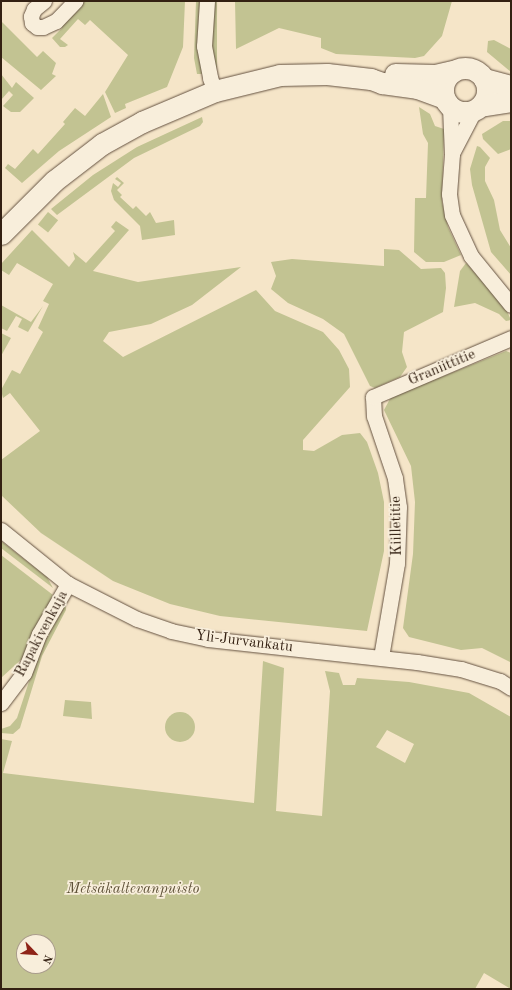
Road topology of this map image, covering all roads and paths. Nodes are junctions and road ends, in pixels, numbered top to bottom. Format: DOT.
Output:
graph roads {
  1 [pos="44,1"];
  2 [pos="75,1"];
  3 [pos="207,1"];
  4 [pos="452,71"];
  5 [pos="371,78"];
  6 [pos="484,79"];
  7 [pos="511,86"];
  8 [pos="215,91"];
  9 [pos="511,101"];
  10 [pos="447,103"];
  11 [pos="477,108"];
  12 [pos="452,154"];
  13 [pos="1,234"];
  14 [pos="511,304"];
  15 [pos="511,338"];
  16 [pos="372,397"];
  17 [pos="1,530"];
  18 [pos="68,584"];
  19 [pos="381,657"];
  20 [pos="511,688"];
  21 [pos="1,703"];
  1 -- 2 [label="street"];
  3 -- 8 [label="street"];
  4 -- 5 [label="street"];
  4 -- 6 [label="street"];
  4 -- 10 [label="street"];
  5 -- 8 [label="street"];
  5 -- 10 [label="street"];
  6 -- 7 [label="street"];
  6 -- 11 [label="street"];
  8 -- 13 [label="street"];
  9 -- 11 [label="street"];
  10 -- 11 [label="street"];
  10 -- 12 [label="street"];
  11 -- 12 [label="street"];
  12 -- 14 [label="street"];
  15 -- 16 [label="street, Graniittitie"];
  16 -- 19 [label="street, Kiilletitie"];
  17 -- 18 [label="street, Yli-Jurvankatu"];
  18 -- 19 [label="street, Yli-Jurvankatu"];
  18 -- 21 [label="street, Rapakivenkuja"];
  19 -- 20 [label="street, Yli-Jurvankatu"];
}
